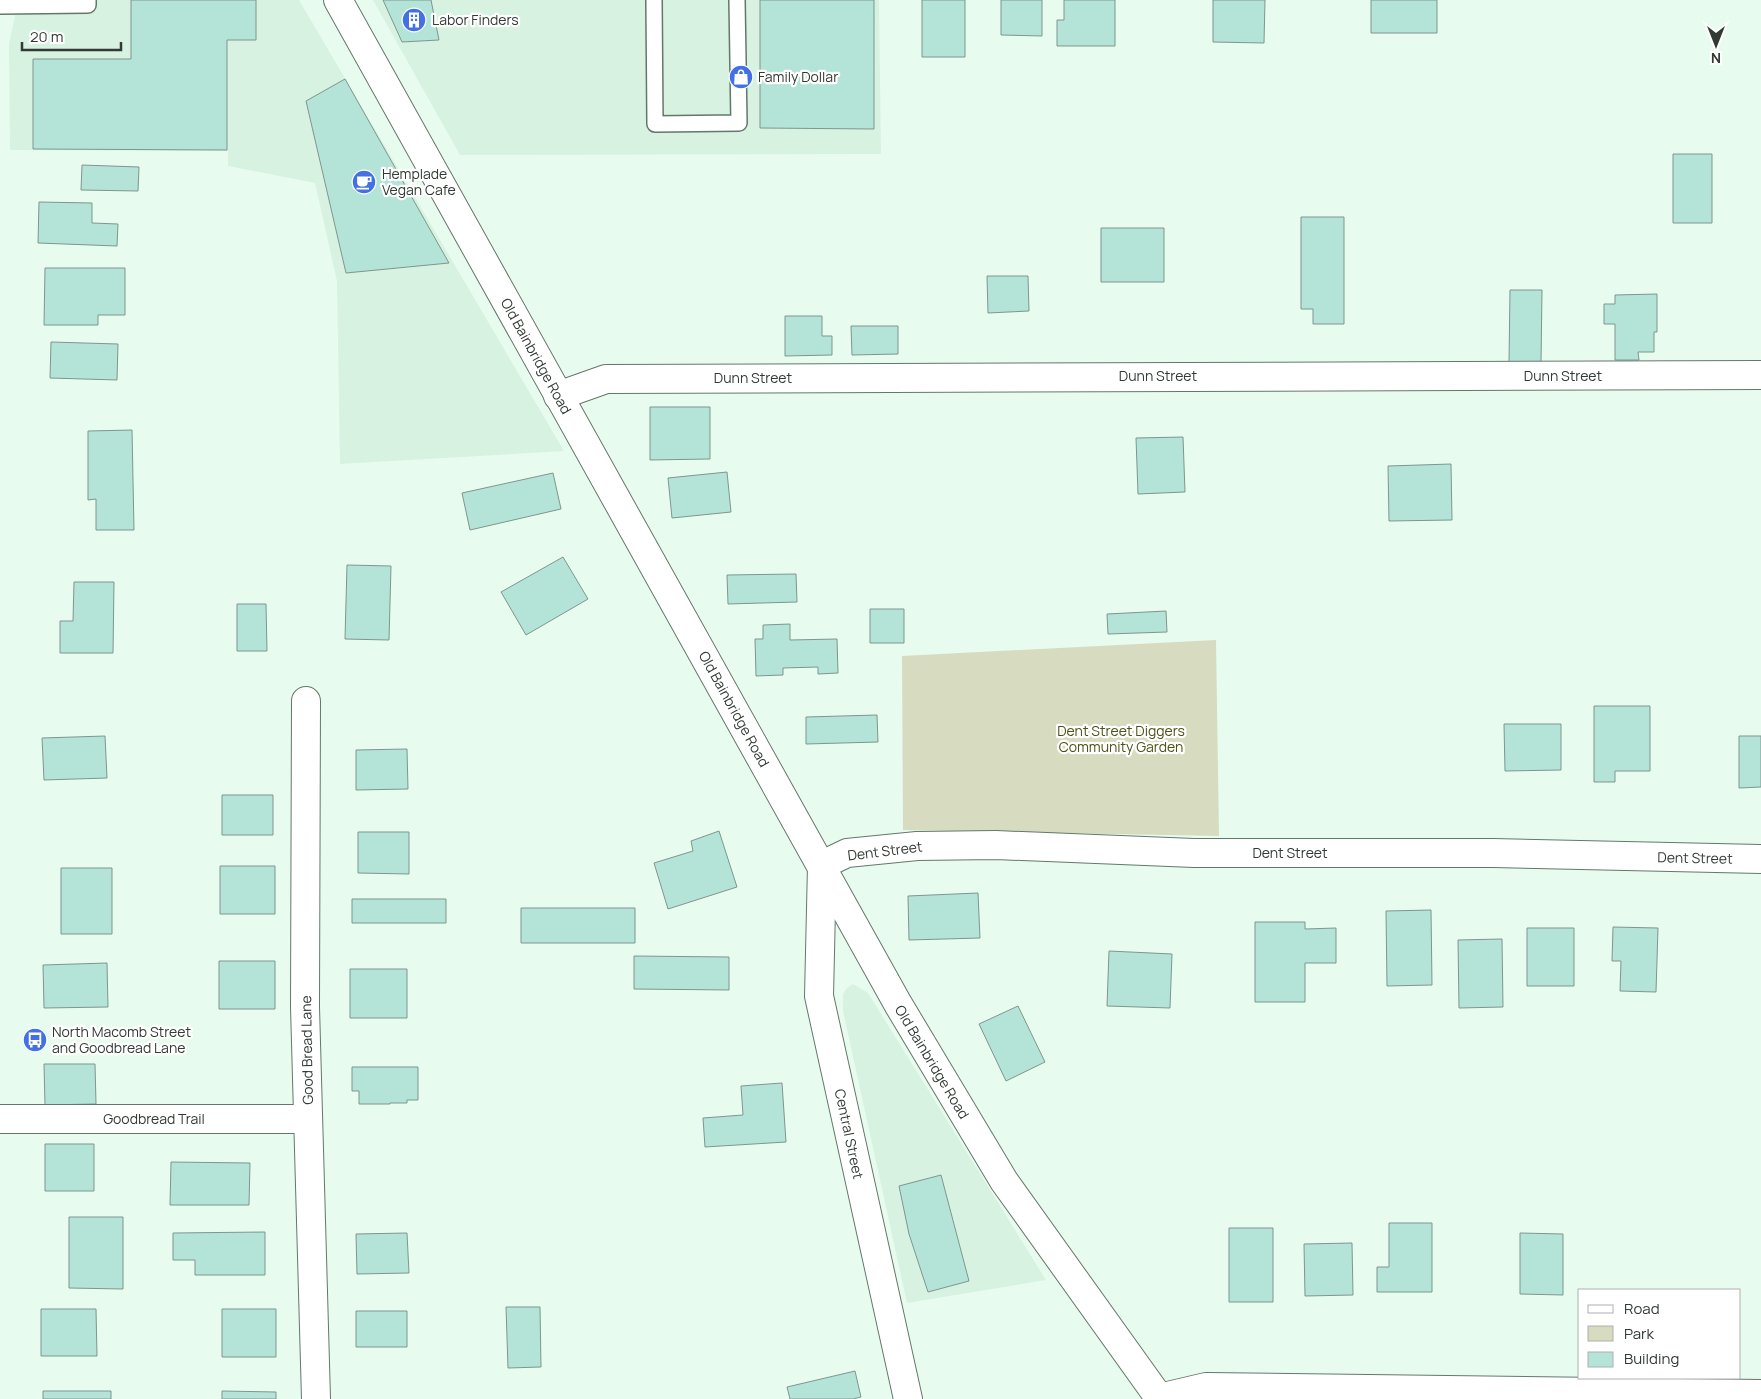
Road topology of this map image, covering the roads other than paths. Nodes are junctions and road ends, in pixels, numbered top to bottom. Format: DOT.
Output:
graph roads {
  1 [pos="88,0"];
  2 [pos="338,0"];
  3 [pos="654,0"];
  4 [pos="737,0"];
  5 [pos="0,6"];
  6 [pos="1761,376"];
  7 [pos="558,396"];
  8 [pos="306,701"];
  9 [pos="1761,859"];
  10 [pos="822,865"];
  11 [pos="0,1119"];
  12 [pos="308,1119"];
  13 [pos="1761,1394"];
  14 [pos="316,1399"];
  15 [pos="908,1399"];
  16 [pos="1160,1399"];
  1 -- 5 [label="lane"];
  2 -- 7 [label="street, Old Bainbridge Road"];
  3 -- 4 [label="lane"];
  6 -- 7 [label="street, Dunn Street"];
  7 -- 10 [label="street, Old Bainbridge Road"];
  8 -- 12 [label="street, Good Bread Lane"];
  9 -- 10 [label="street, Dent Street"];
  10 -- 15 [label="street, Central Street"];
  10 -- 16 [label="street, Old Bainbridge Road"];
  11 -- 12 [label="street, Goodbread Trail"];
  12 -- 14 [label="street, Good Bread Lane"];
  13 -- 16 [label="street"];
}
